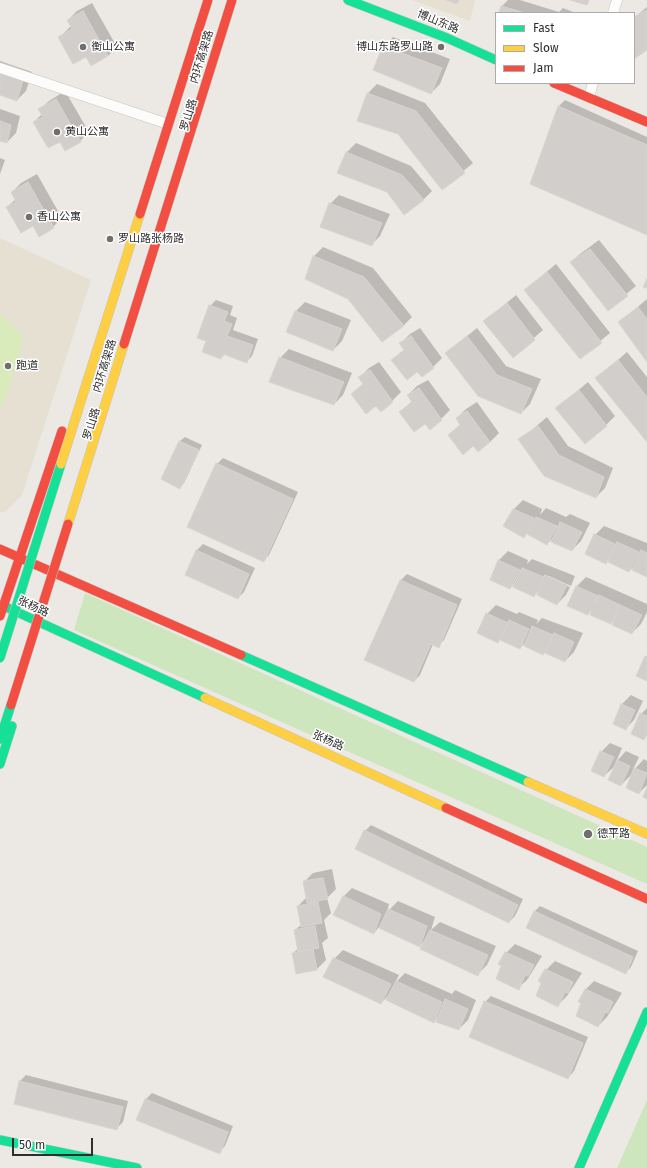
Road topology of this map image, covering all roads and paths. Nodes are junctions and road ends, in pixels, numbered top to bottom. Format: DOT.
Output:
graph roads {
  1 [pos="201,0"];
  2 [pos="208,0"];
  3 [pos="232,0"];
  4 [pos="238,0"];
  5 [pos="348,0"];
  6 [pos="616,0"];
  7 [pos="613,12"];
  8 [pos="495,60"];
  9 [pos="0,68"];
  10 [pos="556,84"];
  11 [pos="593,84"];
  12 [pos="589,97"];
  13 [pos="162,122"];
  14 [pos="647,122"];
  15 [pos="0,549"];
  16 [pos="20,558"];
  17 [pos="58,573"];
  18 [pos="2,605"];
  19 [pos="0,616"];
  20 [pos="41,624"];
  21 [pos="0,658"];
  22 [pos="0,739"];
  23 [pos="0,764"];
  24 [pos="647,834"];
  25 [pos="647,899"];
  26 [pos="647,1012"];
  27 [pos="0,1140"];
  28 [pos="137,1168"];
  29 [pos="579,1168"];
  1 -- 13 [label="main road"];
  2 -- 21 [label="main road, 内环高架路, bridge"];
  3 -- 22 [label="main road, 内环高架路, bridge"];
  4 -- 17 [label="main road, 罗山路"];
  5 -- 8 [label="main road, 博山东路"];
  6 -- 7 [label="street"];
  9 -- 13 [label="street"];
  10 -- 12 [label="main road"];
  11 -- 12 [label="street"];
  12 -- 14 [label="main road"];
  13 -- 16 [label="main road"];
  15 -- 16 [label="main road"];
  16 -- 17 [label="main road"];
  16 -- 18 [label="main road"];
  17 -- 20 [label="main road, 罗山路"];
  17 -- 24 [label="main road"];
  18 -- 19 [label="main road"];
  18 -- 20 [label="main road, 张杨路"];
  20 -- 23 [label="main road, 罗山路"];
  20 -- 25 [label="main road, 张杨路"];
  26 -- 29 [label="main road"];
  27 -- 28 [label="main road"];
}
